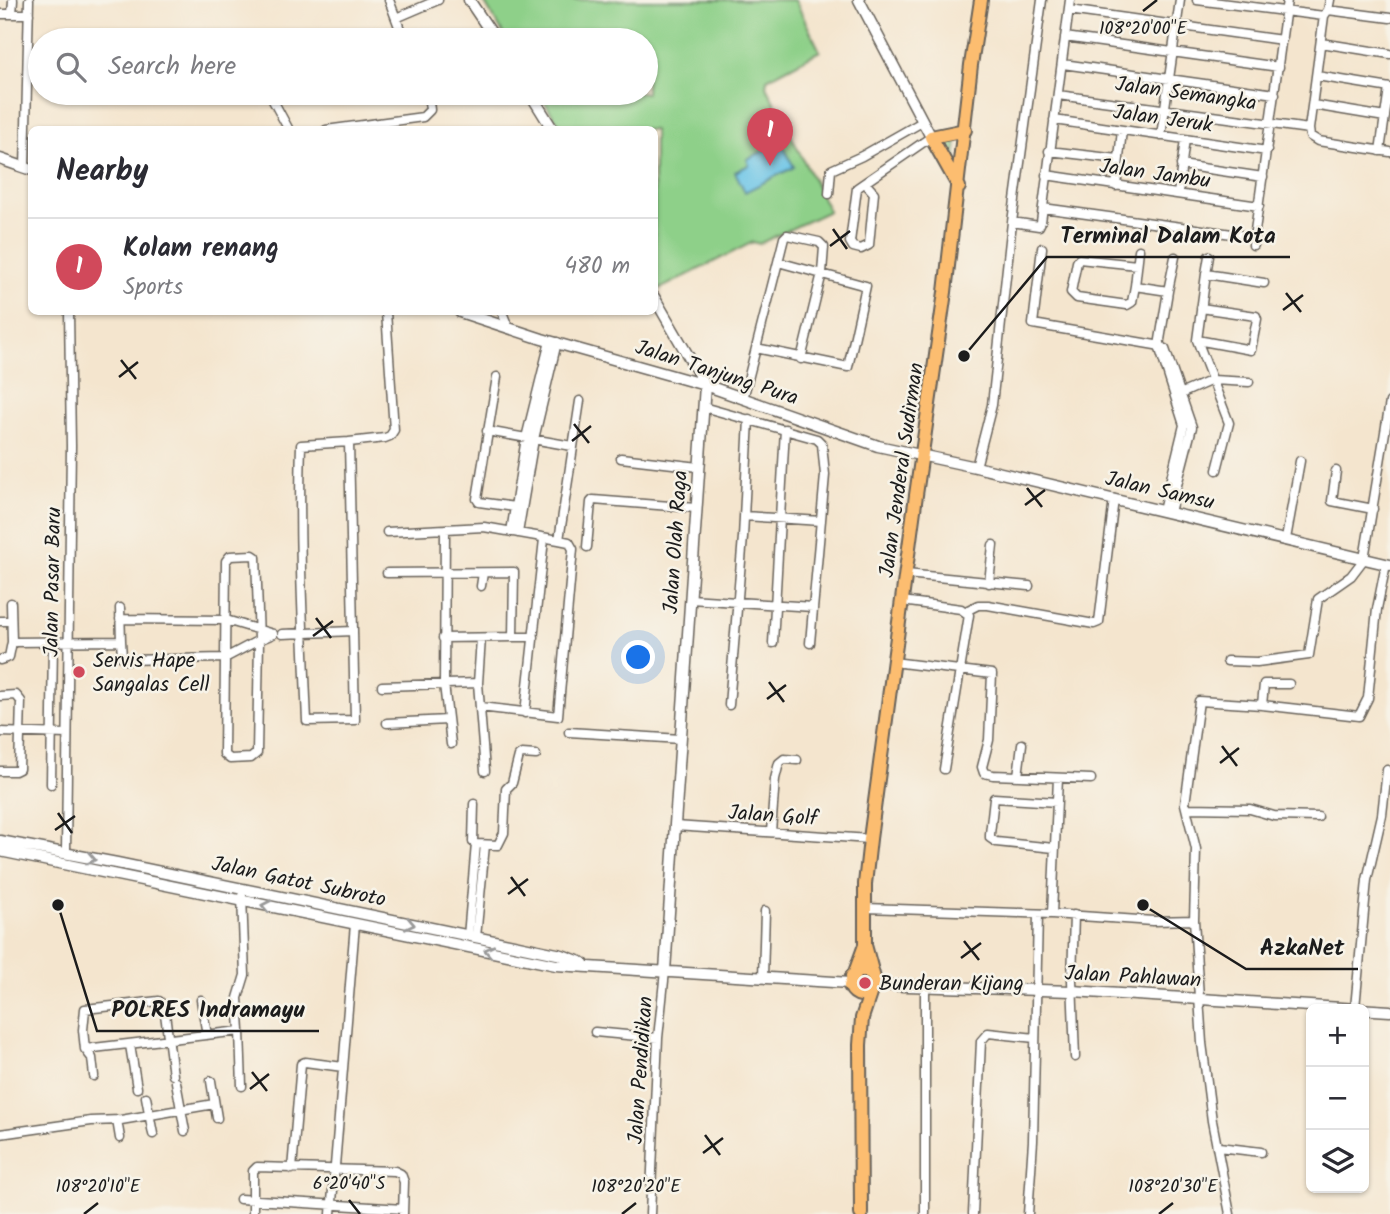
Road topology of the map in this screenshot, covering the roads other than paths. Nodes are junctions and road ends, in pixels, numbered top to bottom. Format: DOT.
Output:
graph roads {
  1 [pos="13,0"];
  2 [pos="29,0"];
  3 [pos="389,0"];
  4 [pos="438,0"];
  5 [pos="469,0"];
  6 [pos="859,0"];
  7 [pos="981,0"];
  8 [pos="1042,0"];
  9 [pos="1180,0"];
  10 [pos="1201,0"];
  11 [pos="1287,0"];
  12 [pos="1329,0"];
  13 [pos="1070,5"];
  14 [pos="1285,11"];
  15 [pos="1326,13"];
  16 [pos="0,14"];
  17 [pos="12,14"];
  18 [pos="29,14"];
  19 [pos="396,18"];
  20 [pos="1390,19"];
  21 [pos="1176,25"];
  22 [pos="29,28"];
  23 [pos="400,28"];
  24 [pos="488,28"];
  25 [pos="1065,37"];
  26 [pos="1282,40"];
  27 [pos="1321,43"];
  28 [pos="1172,52"];
  29 [pos="1390,54"];
  30 [pos="1063,64"];
  31 [pos="1279,67"];
  32 [pos="1317,76"];
  33 [pos="1170,80"];
  34 [pos="1390,88"];
  35 [pos="1275,94"];
  36 [pos="1058,95"];
  37 [pos="1313,104"];
  38 [pos="28,105"];
  39 [pos="275,105"];
  40 [pos="429,105"];
  41 [pos="537,105"];
  42 [pos="1166,108"];
  43 [pos="1384,117"];
  44 [pos="1054,120"];
  45 [pos="922,122"];
  46 [pos="1271,122"];
  47 [pos="28,126"];
  48 [pos="287,126"];
  49 [pos="356,126"];
  50 [pos="551,126"];
  51 [pos="965,130"];
  52 [pos="1122,130"];
  53 [pos="1310,132"];
  54 [pos="1161,136"];
  55 [pos="931,137"];
  56 [pos="1185,139"];
  57 [pos="1268,150"];
  58 [pos="1049,151"];
  59 [pos="1380,151"];
  60 [pos="1390,152"];
  61 [pos="0,159"];
  62 [pos="1118,159"];
  63 [pos="1181,165"];
  64 [pos="28,169"];
  65 [pos="1046,176"];
  66 [pos="1263,177"];
  67 [pos="865,183"];
  68 [pos="1116,186"];
  69 [pos="959,187"];
  70 [pos="829,194"];
  71 [pos="1178,194"];
  72 [pos="1259,206"];
  73 [pos="1043,208"];
  74 [pos="1012,222"];
  75 [pos="1042,248"];
  76 [pos="1139,250"];
  77 [pos="1209,256"];
  78 [pos="1175,257"];
  79 [pos="778,262"];
  80 [pos="1137,265"];
  81 [pos="822,273"];
  82 [pos="1206,274"];
  83 [pos="1264,283"];
  84 [pos="1135,286"];
  85 [pos="1168,291"];
  86 [pos="658,304"];
  87 [pos="1201,308"];
  88 [pos="68,315"];
  89 [pos="386,315"];
  90 [pos="470,315"];
  91 [pos="503,315"];
  92 [pos="508,327"];
  93 [pos="1197,340"];
  94 [pos="554,342"];
  95 [pos="1161,344"];
  96 [pos="756,348"];
  97 [pos="801,359"];
  98 [pos="497,376"];
  99 [pos="1212,380"];
  100 [pos="1249,382"];
  101 [pos="705,385"];
  102 [pos="1176,395"];
  103 [pos="743,399"];
  104 [pos="580,401"];
  105 [pos="1390,402"];
  106 [pos="703,407"];
  107 [pos="749,418"];
  108 [pos="785,429"];
  109 [pos="487,431"];
  110 [pos="530,438"];
  111 [pos="349,442"];
  112 [pos="572,446"];
  113 [pos="921,456"];
  114 [pos="621,458"];
  115 [pos="1300,461"];
  116 [pos="699,467"];
  117 [pos="976,467"];
  118 [pos="1217,470"];
  119 [pos="1336,471"];
  120 [pos="1114,499"];
  121 [pos="515,507"];
  122 [pos="696,508"];
  123 [pos="1373,509"];
  124 [pos="1166,511"];
  125 [pos="744,516"];
  126 [pos="782,518"];
  127 [pos="821,521"];
  128 [pos="444,529"];
  129 [pos="387,532"];
  130 [pos="514,532"];
  131 [pos="544,538"];
  132 [pos="1286,539"];
  133 [pos="559,540"];
  134 [pos="993,545"];
  135 [pos="587,547"];
  136 [pos="1364,559"];
  137 [pos="1388,564"];
  138 [pos="387,573"];
  139 [pos="483,573"];
  140 [pos="444,574"];
  141 [pos="906,574"];
  142 [pos="989,583"];
  143 [pos="481,586"];
  144 [pos="1029,586"];
  145 [pos="690,598"];
  146 [pos="737,601"];
  147 [pos="902,601"];
  148 [pos="11,603"];
  149 [pos="776,604"];
  150 [pos="813,607"];
  151 [pos="120,608"];
  152 [pos="966,611"];
  153 [pos="120,618"];
  154 [pos="226,620"];
  155 [pos="0,621"];
  156 [pos="11,621"];
  157 [pos="259,629"];
  158 [pos="353,631"];
  159 [pos="282,634"];
  160 [pos="304,634"];
  161 [pos="513,636"];
  162 [pos="534,637"];
  163 [pos="443,638"];
  164 [pos="481,638"];
  165 [pos="121,640"];
  166 [pos="259,640"];
  167 [pos="53,641"];
  168 [pos="12,642"];
  169 [pos="70,642"];
  170 [pos="774,643"];
  171 [pos="810,643"];
  172 [pos="225,658"];
  173 [pos="0,660"];
  174 [pos="1227,661"];
  175 [pos="893,662"];
  176 [pos="961,669"];
  177 [pos="478,683"];
  178 [pos="444,684"];
  179 [pos="1289,684"];
  180 [pos="382,687"];
  181 [pos="0,696"];
  182 [pos="729,705"];
  183 [pos="1262,705"];
  184 [pos="480,707"];
  185 [pos="525,713"];
  186 [pos="448,720"];
  187 [pos="387,723"];
  188 [pos="0,732"];
  189 [pos="569,732"];
  190 [pos="20,733"];
  191 [pos="51,733"];
  192 [pos="67,734"];
  193 [pos="681,739"];
  194 [pos="451,744"];
  195 [pos="1022,744"];
  196 [pos="536,755"];
  197 [pos="797,760"];
  198 [pos="944,769"];
  199 [pos="1387,770"];
  200 [pos="0,771"];
  201 [pos="485,771"];
  202 [pos="1018,776"];
  203 [pos="1058,778"];
  204 [pos="1091,779"];
  205 [pos="51,785"];
  206 [pos="1056,802"];
  207 [pos="474,804"];
  208 [pos="1187,808"];
  209 [pos="1386,815"];
  210 [pos="1318,817"];
  211 [pos="675,825"];
  212 [pos="771,832"];
  213 [pos="870,839"];
  214 [pos="0,841"];
  215 [pos="481,845"];
  216 [pos="1054,848"];
  217 [pos="0,851"];
  218 [pos="66,852"];
  219 [pos="242,895"];
  220 [pos="865,908"];
  221 [pos="765,911"];
  222 [pos="1038,914"];
  223 [pos="1052,914"];
  224 [pos="1074,915"];
  225 [pos="1194,920"];
  226 [pos="355,923"];
  227 [pos="472,937"];
  228 [pos="865,945"];
  229 [pos="590,966"];
  230 [pos="665,971"];
  231 [pos="763,977"];
  232 [pos="851,983"];
  233 [pos="873,985"];
  234 [pos="925,985"];
  235 [pos="1035,990"];
  236 [pos="1072,991"];
  237 [pos="1198,999"];
  238 [pos="201,1000"];
  239 [pos="1355,1004"];
  240 [pos="1306,1005"];
  241 [pos="1369,1009"];
  242 [pos="1390,1011"];
  243 [pos="862,1018"];
  244 [pos="240,1031"];
  245 [pos="595,1032"];
  246 [pos="207,1035"];
  247 [pos="168,1038"];
  248 [pos="659,1038"];
  249 [pos="1035,1038"];
  250 [pos="130,1045"];
  251 [pos="85,1049"];
  252 [pos="1075,1057"];
  253 [pos="343,1067"];
  254 [pos="94,1076"];
  255 [pos="211,1081"];
  256 [pos="243,1086"];
  257 [pos="137,1088"];
  258 [pos="146,1097"];
  259 [pos="214,1104"];
  260 [pos="181,1110"];
  261 [pos="149,1115"];
  262 [pos="216,1118"];
  263 [pos="117,1120"];
  264 [pos="185,1131"];
  265 [pos="0,1134"];
  266 [pos="153,1134"];
  267 [pos="120,1138"];
  268 [pos="1219,1147"];
  269 [pos="1261,1152"];
  270 [pos="292,1169"];
  271 [pos="335,1170"];
  272 [pos="240,1199"];
  273 [pos="253,1200"];
  274 [pos="331,1209"];
  275 [pos="403,1211"];
  276 [pos="253,1214"];
  277 [pos="650,1214"];
  278 [pos="861,1214"];
  279 [pos="925,1214"];
  280 [pos="973,1214"];
  281 [pos="1028,1214"];
  282 [pos="1230,1214"];
  1 -- 17 [label="street"];
  2 -- 18 [label="street"];
  3 -- 19 [label="street"];
  4 -- 19 [label="street"];
  5 -- 24 [label="street"];
  6 -- 45 [label="street"];
  7 -- 51 [label="main road, Jalan Jenderal Sudirman"];
  8 -- 74 [label="street"];
  9 -- 21 [label="street"];
  10 -- 14 [label="street"];
  11 -- 14 [label="street"];
  12 -- 15 [label="street"];
  13 -- 21 [label="street"];
  13 -- 25 [label="street"];
  14 -- 15 [label="street"];
  14 -- 26 [label="street"];
  15 -- 20 [label="street"];
  15 -- 27 [label="street"];
  16 -- 17 [label="street"];
  17 -- 18 [label="street"];
  18 -- 22 [label="street"];
  19 -- 23 [label="street"];
  21 -- 26 [label="street"];
  21 -- 28 [label="street"];
  25 -- 28 [label="street"];
  25 -- 30 [label="street"];
  26 -- 31 [label="street"];
  27 -- 29 [label="street"];
  27 -- 32 [label="street"];
  28 -- 31 [label="street"];
  28 -- 33 [label="street"];
  30 -- 33 [label="street"];
  30 -- 36 [label="street"];
  31 -- 35 [label="street"];
  32 -- 34 [label="street"];
  32 -- 37 [label="street"];
  33 -- 35 [label="street"];
  33 -- 42 [label="street"];
  34 -- 43 [label="street"];
  35 -- 46 [label="street"];
  36 -- 42 [label="street, Jalan Semangka"];
  36 -- 44 [label="street"];
  37 -- 43 [label="street"];
  37 -- 53 [label="street"];
  38 -- 47 [label="street"];
  39 -- 48 [label="street"];
  40 -- 49 [label="street"];
  41 -- 50 [label="street"];
  42 -- 46 [label="street, Jalan Semangka"];
  42 -- 54 [label="street"];
  43 -- 59 [label="street"];
  44 -- 52 [label="street, Jalan Jeruk"];
  44 -- 58 [label="street"];
  45 -- 55 [label="street"];
  45 -- 70 [label="street"];
  46 -- 53 [label="street, Jalan Semangka"];
  46 -- 57 [label="street"];
  51 -- 55 [label="main road"];
  51 -- 69 [label="main road, Jalan Jenderal Sudirman"];
  52 -- 54 [label="street, Jalan Jeruk"];
  52 -- 62 [label="street"];
  53 -- 59 [label="street, Jalan Semangka"];
  54 -- 56 [label="street, Jalan Jeruk"];
  55 -- 67 [label="street"];
  55 -- 69 [label="main road"];
  56 -- 57 [label="street, Jalan Jeruk"];
  56 -- 63 [label="street"];
  57 -- 66 [label="street"];
  58 -- 62 [label="street"];
  58 -- 65 [label="street"];
  59 -- 60 [label="street, Jalan Semangka"];
  61 -- 64 [label="street"];
  62 -- 68 [label="street"];
  63 -- 66 [label="street"];
  63 -- 71 [label="street"];
  65 -- 68 [label="street, Jalan Jambu"];
  65 -- 73 [label="street"];
  66 -- 72 [label="street"];
  67 -- 67 [label="street"];
  68 -- 71 [label="street, Jalan Jambu"];
  69 -- 113 [label="main road, Jalan Jenderal Sudirman"];
  71 -- 72 [label="street, Jalan Jambu"];
  72 -- 73 [label="street"];
  73 -- 74 [label="street"];
  74 -- 117 [label="street"];
  75 -- 95 [label="street"];
  76 -- 80 [label="street"];
  77 -- 82 [label="street"];
  78 -- 85 [label="street"];
  79 -- 81 [label="street"];
  79 -- 81 [label="street"];
  79 -- 96 [label="street"];
  80 -- 84 [label="street"];
  80 -- 84 [label="street"];
  81 -- 97 [label="street"];
  81 -- 97 [label="street"];
  82 -- 83 [label="street"];
  82 -- 87 [label="street"];
  84 -- 85 [label="street"];
  85 -- 95 [label="street"];
  86 -- 101 [label="street"];
  87 -- 93 [label="street"];
  87 -- 93 [label="street"];
  88 -- 169 [label="street, Jalan Pasar Baru"];
  89 -- 111 [label="street"];
  90 -- 92 [label="street, Jalan Tanjung Pura"];
  91 -- 92 [label="street"];
  92 -- 94 [label="street, Jalan Tanjung Pura"];
  93 -- 99 [label="street"];
  94 -- 101 [label="street, Jalan Tanjung Pura"];
  94 -- 110 [label="street"];
  95 -- 102 [label="street"];
  96 -- 97 [label="street"];
  96 -- 103 [label="street"];
  98 -- 109 [label="street"];
  99 -- 100 [label="street"];
  99 -- 102 [label="street"];
  99 -- 118 [label="street"];
  101 -- 103 [label="street, Jalan Tanjung Pura"];
  101 -- 106 [label="street, Jalan Olah Raga"];
  102 -- 124 [label="street"];
  103 -- 113 [label="street, Jalan Tanjung Pura"];
  104 -- 112 [label="street"];
  105 -- 123 [label="street"];
  106 -- 107 [label="street"];
  106 -- 116 [label="street, Jalan Olah Raga"];
  107 -- 108 [label="street"];
  107 -- 125 [label="street"];
  108 -- 126 [label="street"];
  108 -- 127 [label="street"];
  109 -- 110 [label="street"];
  109 -- 121 [label="street"];
  110 -- 112 [label="street"];
  110 -- 121 [label="street"];
  110 -- 130 [label="street"];
  111 -- 158 [label="street"];
  111 -- 160 [label="street"];
  112 -- 133 [label="street"];
  113 -- 117 [label="street, Jalan Samsu"];
  113 -- 141 [label="main road, Jalan Jenderal Sudirman"];
  114 -- 116 [label="street"];
  115 -- 132 [label="street"];
  116 -- 122 [label="street, Jalan Olah Raga"];
  117 -- 120 [label="street, Jalan Samsu"];
  119 -- 123 [label="street"];
  120 -- 124 [label="street, Jalan Samsu"];
  120 -- 152 [label="street"];
  121 -- 130 [label="street"];
  122 -- 135 [label="street"];
  122 -- 145 [label="street, Jalan Olah Raga"];
  123 -- 136 [label="street"];
  124 -- 132 [label="street, Jalan Samsu"];
  125 -- 126 [label="street"];
  125 -- 146 [label="street"];
  126 -- 127 [label="street"];
  126 -- 149 [label="street"];
  127 -- 150 [label="street"];
  128 -- 129 [label="street"];
  128 -- 130 [label="street"];
  128 -- 140 [label="street"];
  130 -- 131 [label="street"];
  131 -- 133 [label="street"];
  131 -- 162 [label="street"];
  132 -- 136 [label="street, Jalan Samsu"];
  133 -- 185 [label="street"];
  134 -- 142 [label="street"];
  136 -- 137 [label="street, Jalan Samsu"];
  136 -- 174 [label="street"];
  137 -- 183 [label="street"];
  138 -- 140 [label="street"];
  139 -- 140 [label="street"];
  139 -- 143 [label="street"];
  139 -- 161 [label="street"];
  140 -- 163 [label="street"];
  141 -- 142 [label="street"];
  141 -- 147 [label="main road, Jalan Jenderal Sudirman"];
  142 -- 144 [label="street"];
  145 -- 146 [label="street"];
  145 -- 193 [label="street, Jalan Olah Raga"];
  146 -- 149 [label="street"];
  146 -- 182 [label="street"];
  147 -- 152 [label="street"];
  147 -- 175 [label="main road, Jalan Jenderal Sudirman"];
  148 -- 156 [label="street"];
  149 -- 150 [label="street"];
  149 -- 170 [label="street"];
  150 -- 171 [label="street"];
  151 -- 153 [label="street"];
  152 -- 176 [label="street"];
  153 -- 154 [label="street"];
  153 -- 165 [label="street"];
  154 -- 157 [label="street"];
  154 -- 157 [label="street"];
  154 -- 172 [label="street"];
  155 -- 156 [label="street"];
  156 -- 168 [label="street"];
  157 -- 166 [label="street"];
  157 -- 166 [label="street"];
  158 -- 160 [label="street"];
  158 -- 160 [label="street"];
  159 -- 160 [label="street"];
  161 -- 162 [label="street"];
  161 -- 164 [label="street"];
  162 -- 185 [label="street"];
  163 -- 164 [label="street"];
  163 -- 178 [label="street"];
  164 -- 177 [label="street"];
  165 -- 169 [label="street"];
  165 -- 172 [label="street"];
  166 -- 172 [label="street"];
  166 -- 172 [label="street"];
  167 -- 168 [label="street"];
  167 -- 169 [label="street"];
  167 -- 191 [label="street"];
  168 -- 173 [label="street"];
  169 -- 192 [label="street, Jalan Pasar Baru"];
  175 -- 176 [label="street"];
  175 -- 213 [label="main road, Jalan Jenderal Sudirman"];
  176 -- 198 [label="street"];
  176 -- 202 [label="street"];
  177 -- 178 [label="street"];
  177 -- 184 [label="street"];
  178 -- 180 [label="street"];
  178 -- 186 [label="street"];
  179 -- 183 [label="street"];
  181 -- 190 [label="street"];
  183 -- 208 [label="street"];
  184 -- 185 [label="street"];
  184 -- 201 [label="street"];
  186 -- 187 [label="street"];
  186 -- 194 [label="street"];
  188 -- 190 [label="street"];
  189 -- 193 [label="street"];
  190 -- 191 [label="street"];
  190 -- 200 [label="street"];
  191 -- 192 [label="street"];
  191 -- 205 [label="street"];
  192 -- 218 [label="street, Jalan Pasar Baru"];
  193 -- 211 [label="street, Jalan Olah Raga"];
  195 -- 202 [label="street"];
  196 -- 215 [label="street"];
  197 -- 212 [label="street"];
  199 -- 209 [label="street"];
  202 -- 203 [label="street"];
  203 -- 204 [label="street"];
  203 -- 206 [label="street"];
  206 -- 216 [label="street"];
  206 -- 216 [label="street"];
  207 -- 215 [label="street"];
  208 -- 210 [label="street"];
  208 -- 225 [label="street"];
  209 -- 239 [label="street"];
  211 -- 212 [label="street, Jalan Golf"];
  211 -- 230 [label="street, Jalan Olah Raga"];
  212 -- 213 [label="street, Jalan Golf"];
  213 -- 220 [label="main road, Jalan Jenderal Sudirman"];
  214 -- 218 [label="street, Jalan Gatot Subroto"];
  215 -- 227 [label="street"];
  216 -- 223 [label="street"];
  217 -- 219 [label="street, Jalan Gatot Subroto"];
  218 -- 219 [label="street, Jalan Gatot Subroto, one-way"];
  226 -- 219 [label="street, Jalan Gatot Subroto, one-way"];
  219 -- 227 [label="street, Jalan Gatot Subroto, one-way"];
  219 -- 244 [label="street"];
  220 -- 222 [label="street"];
  220 -- 228 [label="main road, Jalan Jenderal Sudirman"];
  221 -- 231 [label="street"];
  222 -- 223 [label="street"];
  222 -- 235 [label="street"];
  223 -- 224 [label="street"];
  224 -- 225 [label="street"];
  224 -- 236 [label="street"];
  225 -- 237 [label="street"];
  229 -- 226 [label="street, Jalan Gatot Subroto, one-way"];
  226 -- 253 [label="street"];
  227 -- 229 [label="street, Jalan Gatot Subroto"];
  228 -- 232 [label="main road"];
  228 -- 233 [label="main road"];
  229 -- 230 [label="street, Jalan Gatot Subroto"];
  230 -- 231 [label="street, Jalan Gatot Subroto"];
  230 -- 248 [label="street, Jalan Pendidikan"];
  231 -- 232 [label="street, Jalan Gatot Subroto"];
  232 -- 233 [label="main road"];
  232 -- 233 [label="main road"];
  232 -- 243 [label="main road"];
  233 -- 234 [label="street, Jalan Pahlawan"];
  233 -- 243 [label="main road"];
  234 -- 235 [label="street, Jalan Pahlawan"];
  234 -- 279 [label="street"];
  235 -- 236 [label="street, Jalan Pahlawan"];
  235 -- 249 [label="street"];
  236 -- 237 [label="street, Jalan Pahlawan"];
  236 -- 252 [label="street"];
  237 -- 240 [label="street, Jalan Pahlawan"];
  237 -- 268 [label="street"];
  238 -- 246 [label="street"];
  241 -- 242 [label="street, Jalan Pahlawan"];
  243 -- 278 [label="main road"];
  244 -- 246 [label="street"];
  244 -- 256 [label="street"];
  245 -- 248 [label="street"];
  246 -- 247 [label="street"];
  247 -- 250 [label="street"];
  247 -- 251 [label="street"];
  247 -- 260 [label="street"];
  248 -- 277 [label="street, Jalan Pendidikan"];
  249 -- 280 [label="street"];
  249 -- 281 [label="street"];
  250 -- 251 [label="street"];
  250 -- 257 [label="street"];
  251 -- 254 [label="street"];
  253 -- 270 [label="street"];
  253 -- 271 [label="street"];
  255 -- 259 [label="street"];
  258 -- 261 [label="street"];
  259 -- 260 [label="street"];
  259 -- 262 [label="street"];
  260 -- 261 [label="street"];
  260 -- 264 [label="street"];
  261 -- 263 [label="street"];
  261 -- 266 [label="street"];
  263 -- 265 [label="street"];
  263 -- 267 [label="street"];
  268 -- 269 [label="street"];
  268 -- 282 [label="street"];
  270 -- 271 [label="street"];
  270 -- 273 [label="street"];
  271 -- 274 [label="street"];
  271 -- 275 [label="street"];
  272 -- 273 [label="street"];
  273 -- 274 [label="street"];
  273 -- 276 [label="street"];
  274 -- 275 [label="street"];
}
